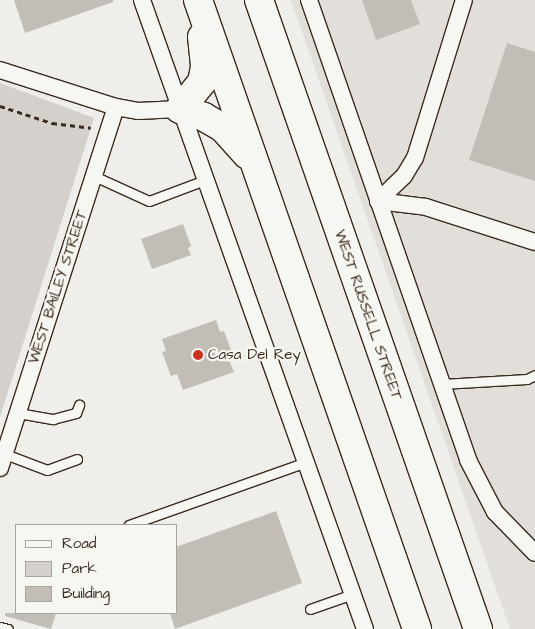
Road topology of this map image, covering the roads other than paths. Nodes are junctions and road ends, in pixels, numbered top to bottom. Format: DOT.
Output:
graph roads {
  1 [pos="142,0"];
  2 [pos="194,0"];
  3 [pos="198,0"];
  4 [pos="258,0"];
  5 [pos="308,0"];
  6 [pos="464,0"];
  7 [pos="0,70"];
  8 [pos="116,107"];
  9 [pos="180,109"];
  10 [pos="94,176"];
  11 [pos="205,180"];
  12 [pos="263,185"];
  13 [pos="378,201"];
  14 [pos="535,242"];
  15 [pos="535,375"];
  16 [pos="442,384"];
  17 [pos="79,404"];
  18 [pos="18,413"];
  19 [pos="77,459"];
  20 [pos="2,461"];
  21 [pos="306,462"];
  22 [pos="133,524"];
  23 [pos="535,553"];
  24 [pos="353,594"];
  25 [pos="310,610"];
  26 [pos="0,627"];
  27 [pos="8,629"];
  28 [pos="366,629"];
  29 [pos="417,629"];
  30 [pos="478,629"];
  1 -- 9 [label="street"];
  2 -- 9 [label="highway"];
  3 -- 12 [label="highway"];
  4 -- 30 [label="highway, WEST RUSSELL STREET"];
  5 -- 13 [label="street"];
  6 -- 13 [label="street"];
  7 -- 8 [label="street"];
  8 -- 9 [label="street"];
  8 -- 10 [label="street, WEST BAILEY STREET"];
  9 -- 11 [label="street"];
  9 -- 12 [label="highway"];
  10 -- 11 [label="lane"];
  10 -- 18 [label="street, WEST BAILEY STREET"];
  11 -- 21 [label="street"];
  12 -- 29 [label="highway"];
  13 -- 14 [label="street"];
  13 -- 16 [label="street"];
  15 -- 16 [label="lane"];
  16 -- 23 [label="street"];
  17 -- 18 [label="lane"];
  18 -- 20 [label="street, WEST BAILEY STREET"];
  19 -- 20 [label="lane"];
  21 -- 22 [label="lane"];
  21 -- 24 [label="street"];
  24 -- 25 [label="lane"];
  24 -- 28 [label="street"];
  26 -- 27 [label="lane"];
}
